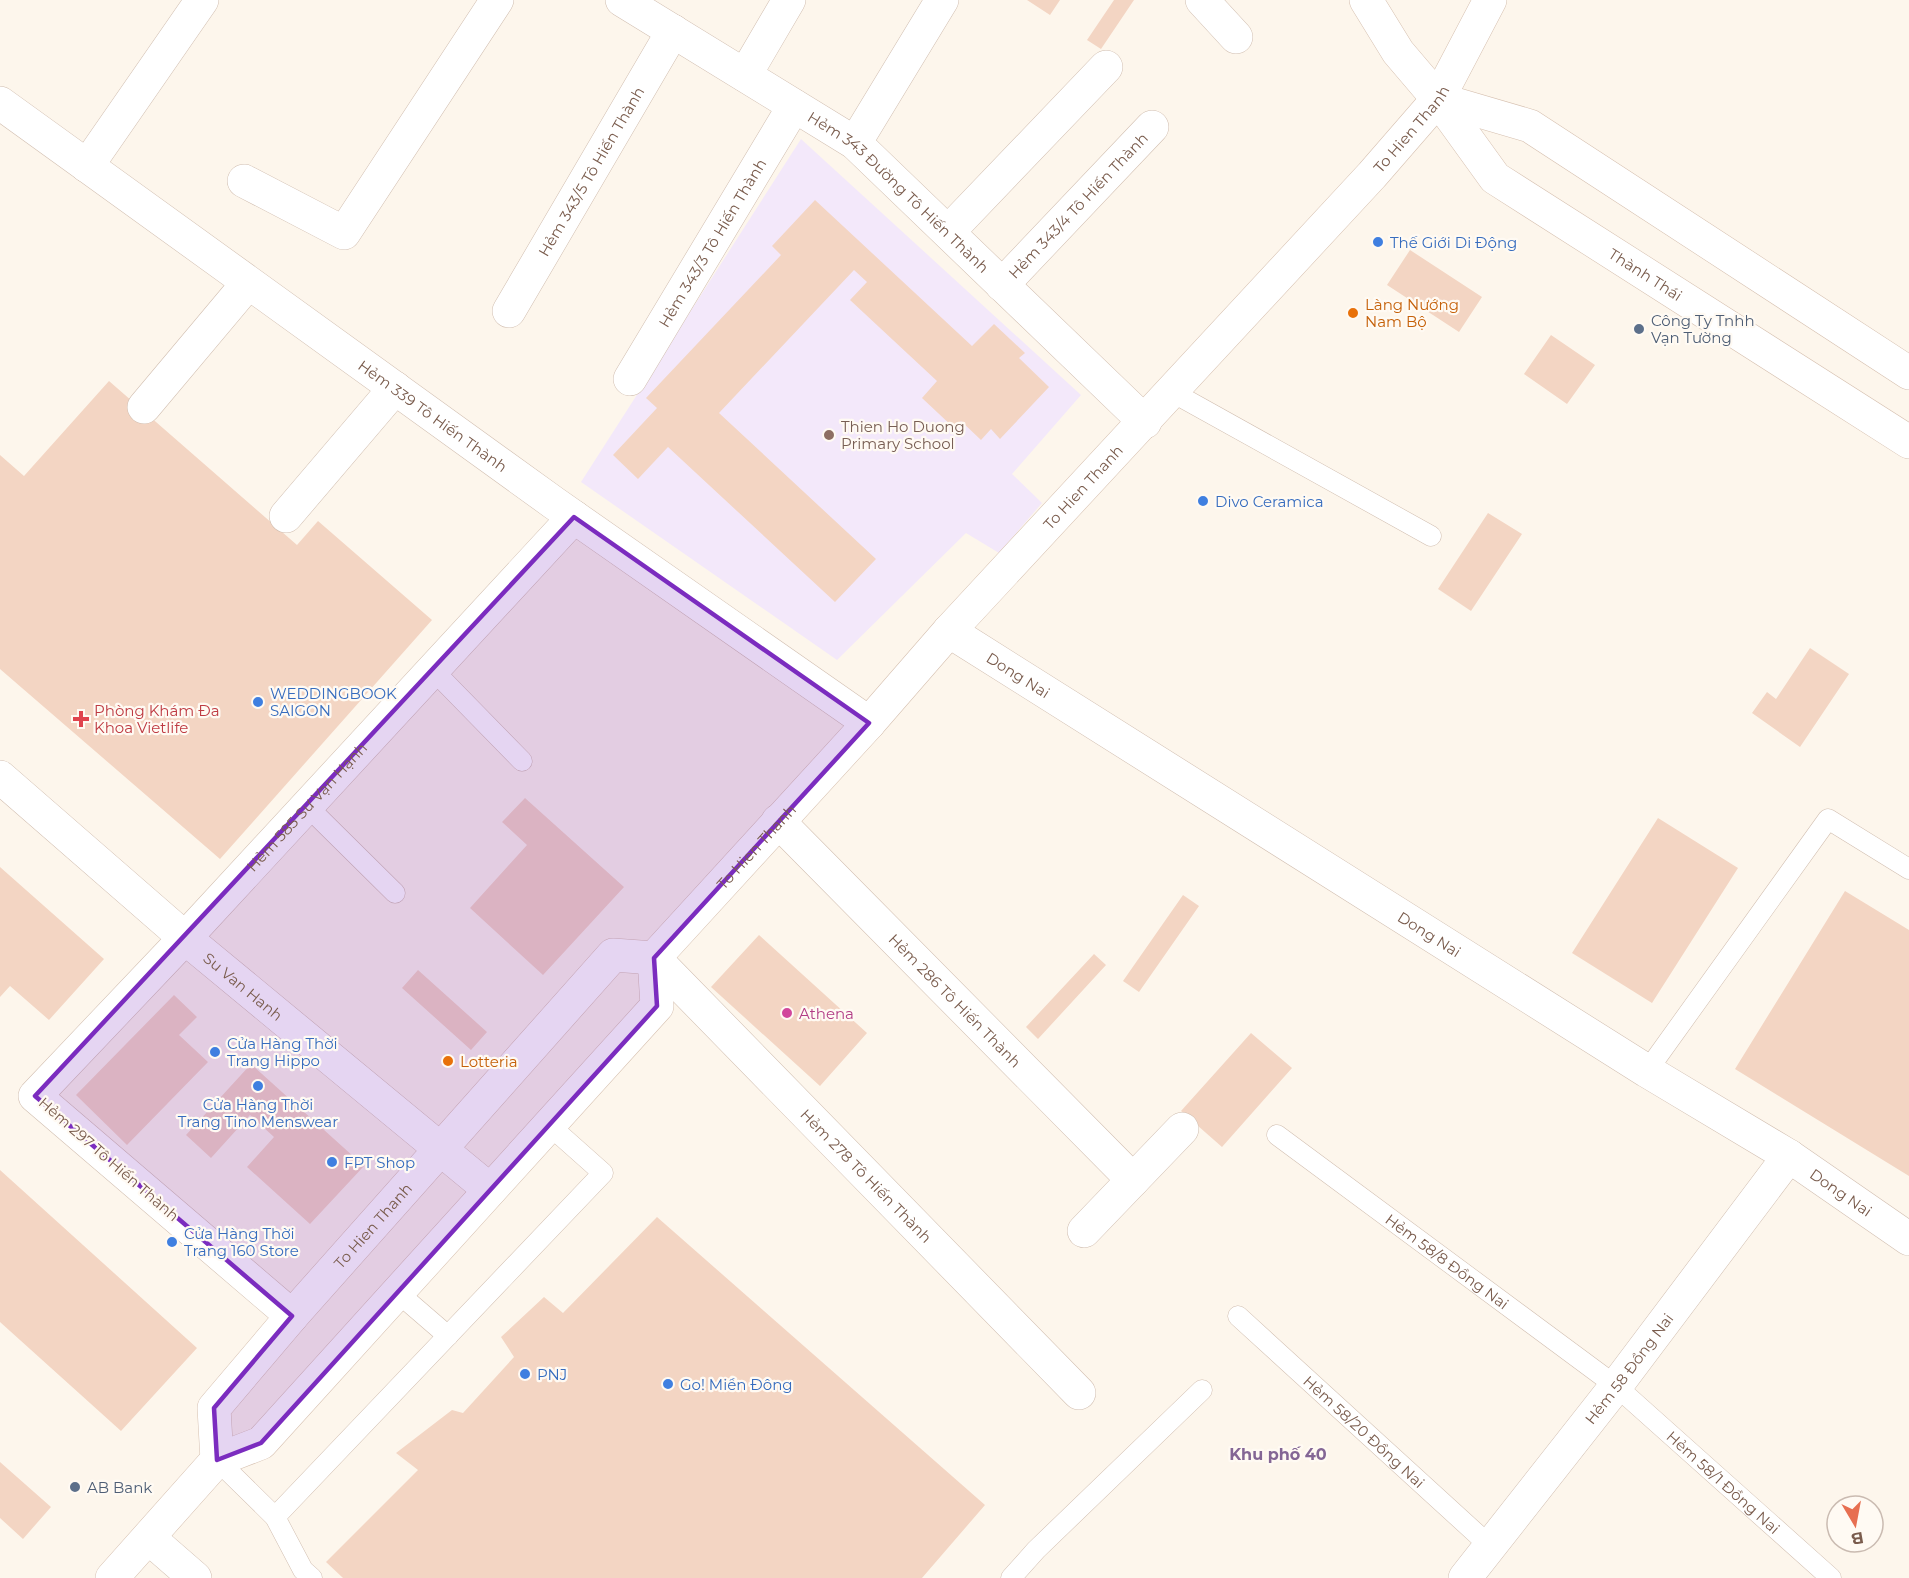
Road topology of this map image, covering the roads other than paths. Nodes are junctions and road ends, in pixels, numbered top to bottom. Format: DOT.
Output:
graph roads {
  1 [pos="202,0"];
  2 [pos="497,0"];
  3 [pos="622,0"];
  4 [pos="789,0"];
  5 [pos="942,0"];
  6 [pos="1202,0"];
  7 [pos="1366,0"];
  8 [pos="1490,0"];
  9 [pos="673,31"];
  10 [pos="1236,37"];
  11 [pos="1106,67"];
  12 [pos="746,75"];
  13 [pos="1438,99"];
  14 [pos="0,103"];
  15 [pos="794,106"];
  16 [pos="1152,127"];
  17 [pos="855,143"];
  18 [pos="87,166"];
  19 [pos="244,181"];
  20 [pos="948,232"];
  21 [pos="248,283"];
  22 [pos="1002,285"];
  23 [pos="509,311"];
  24 [pos="1909,374"];
  25 [pos="630,379"];
  26 [pos="395,388"];
  27 [pos="1172,392"];
  28 [pos="144,407"];
  29 [pos="1144,422"];
  30 [pos="1909,442"];
  31 [pos="286,516"];
  32 [pos="574,517"];
  33 [pos="1431,536"];
  34 [pos="949,631"];
  35 [pos="433,669"];
  36 [pos="869,723"];
  37 [pos="522,761"];
  38 [pos="0,777"];
  39 [pos="307,806"];
  40 [pos="778,821"];
  41 [pos="1909,869"];
  42 [pos="395,893"];
  43 [pos="185,938"];
  44 [pos="654,958"];
  45 [pos="1647,1071"];
  46 [pos="549,1125"];
  47 [pos="1182,1129"];
  48 [pos="1277,1135"];
  49 [pos="440,1148"];
  50 [pos="1789,1156"];
  51 [pos="1133,1180"];
  52 [pos="490,1190"];
  53 [pos="1084,1231"];
  54 [pos="1909,1239"];
  55 [pos="397,1292"];
  56 [pos="292,1316"];
  57 [pos="1238,1317"];
  58 [pos="448,1336"];
  59 [pos="1616,1386"];
  60 [pos="1202,1389"];
  61 [pos="1079,1393"];
  62 [pos="217,1460"];
  63 [pos="275,1517"];
  64 [pos="149,1538"];
  65 [pos="1490,1546"];
  66 [pos="112,1578"];
  67 [pos="195,1578"];
  68 [pos="312,1578"];
  69 [pos="1011,1578"];
  70 [pos="1465,1578"];
  71 [pos="1831,1578"];
  1 -- 18 [label="street"];
  2 -- 19 [label="street"];
  3 -- 9 [label="street, Hẻm 343 Đường Tô Hiến Thành"];
  4 -- 12 [label="street"];
  5 -- 17 [label="street"];
  6 -- 10 [label="street"];
  7 -- 13 [label="street, Thành Thái"];
  8 -- 13 [label="street, To Hien Thanh"];
  9 -- 12 [label="street, Hẻm 343 Đường Tô Hiến Thành"];
  9 -- 23 [label="street, Hẻm 343/5 Tô Hiến Thành"];
  11 -- 20 [label="street"];
  12 -- 15 [label="street, Hẻm 343 Đường Tô Hiến Thành"];
  13 -- 24 [label="street"];
  13 -- 27 [label="street, To Hien Thanh"];
  13 -- 30 [label="street, Thành Thái"];
  14 -- 18 [label="street, Hẻm 339 Tô Hiến Thành"];
  15 -- 17 [label="street, Hẻm 343 Đường Tô Hiến Thành"];
  15 -- 25 [label="street, Hẻm 343/3 Tô Hiến Thành"];
  16 -- 22 [label="street, Hẻm 343/4 Tô Hiến Thành"];
  17 -- 20 [label="street, Hẻm 343 Đường Tô Hiến Thành"];
  18 -- 21 [label="street, Hẻm 339 Tô Hiến Thành"];
  20 -- 22 [label="street, Hẻm 343 Đường Tô Hiến Thành"];
  21 -- 26 [label="street, Hẻm 339 Tô Hiến Thành"];
  21 -- 28 [label="street"];
  22 -- 29 [label="street, Hẻm 343 Đường Tô Hiến Thành"];
  26 -- 31 [label="street"];
  26 -- 32 [label="street, Hẻm 339 Tô Hiến Thành"];
  27 -- 29 [label="street, To Hien Thanh"];
  27 -- 33 [label="lane"];
  29 -- 34 [label="street, To Hien Thanh"];
  32 -- 35 [label="street, Hẻm 585 Sư Vạn Hạnh"];
  32 -- 36 [label="street, Hẻm 339 Tô Hiến Thành"];
  34 -- 36 [label="street, To Hien Thanh"];
  34 -- 45 [label="street, Dong Nai"];
  35 -- 37 [label="lane"];
  35 -- 39 [label="street, Hẻm 585 Sư Vạn Hạnh"];
  36 -- 40 [label="street, To Hien Thanh"];
  38 -- 43 [label="street, Su Van Hanh"];
  39 -- 42 [label="lane"];
  39 -- 43 [label="street, Hẻm 585 Sư Vạn Hạnh"];
  40 -- 44 [label="street, To Hien Thanh"];
  40 -- 51 [label="street, Hẻm 286 Tô Hiến Thành"];
  41 -- 45 [label="lane"];
  43 -- 49 [label="street, Su Van Hanh"];
  43 -- 56 [label="street, Hẻm 297 Tô Hiến Thành"];
  44 -- 46 [label="street"];
  44 -- 49 [label="street, To Hien Thanh"];
  44 -- 61 [label="street, Hẻm 278 Tô Hiến Thành"];
  45 -- 50 [label="street, Dong Nai"];
  46 -- 52 [label="street"];
  46 -- 58 [label="lane"];
  47 -- 51 [label="street"];
  48 -- 59 [label="lane, Hẻm 58/8 Đồng Nai"];
  49 -- 52 [label="street, Su Van Hanh"];
  49 -- 56 [label="street, To Hien Thanh"];
  50 -- 54 [label="street, Dong Nai"];
  50 -- 59 [label="street, Hẻm 58 Đồng Nai"];
  51 -- 53 [label="street"];
  52 -- 55 [label="street"];
  55 -- 58 [label="lane"];
  55 -- 62 [label="street"];
  56 -- 62 [label="street, To Hien Thanh"];
  57 -- 65 [label="lane, Hẻm 58/20 Đồng Nai"];
  58 -- 63 [label="lane"];
  59 -- 65 [label="street, Hẻm 58 Đồng Nai"];
  59 -- 71 [label="lane, Hẻm 58/1 Đồng Nai"];
  60 -- 69 [label="lane"];
  62 -- 63 [label="lane"];
  62 -- 64 [label="street"];
  63 -- 68 [label="lane"];
  64 -- 66 [label="street"];
  64 -- 67 [label="street"];
  65 -- 70 [label="street, Hẻm 58 Đồng Nai"];
}
